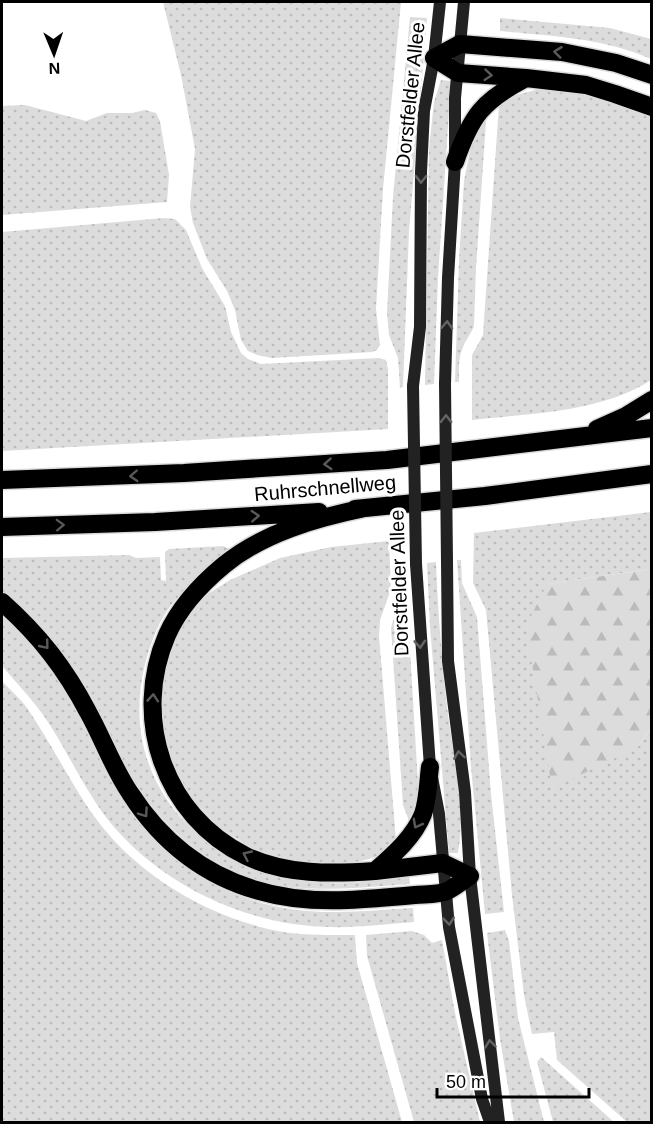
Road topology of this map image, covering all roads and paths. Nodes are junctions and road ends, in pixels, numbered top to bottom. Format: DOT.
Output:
graph roads {
  1 [pos="440,2"];
  2 [pos="464,2"];
  3 [pos="460,44"];
  4 [pos="434,58"];
  5 [pos="458,73"];
  6 [pos="651,75"];
  7 [pos="526,78"];
  8 [pos="651,107"];
  9 [pos="455,162"];
  10 [pos="651,400"];
  11 [pos="651,428"];
  12 [pos="558,440"];
  13 [pos="651,474"];
  14 [pos="2,480"];
  15 [pos="365,508"];
  16 [pos="2,527"];
  17 [pos="2,602"];
  18 [pos="430,767"];
  19 [pos="443,863"];
  20 [pos="375,871"];
  21 [pos="470,876"];
  22 [pos="446,891"];
  23 [pos="490,1122"];
  24 [pos="500,1122"];
  1 -- 4 [label="main road, Dorstfelder Allee"];
  2 -- 3 [label="main road"];
  3 -- 4 [label="highway"];
  3 -- 5 [label="main road"];
  6 -- 3 [label="highway, one-way"];
  4 -- 5 [label="highway"];
  4 -- 18 [label="main road, Dorstfelder Allee, one-way, bridge"];
  5 -- 7 [label="highway, one-way"];
  5 -- 9 [label="main road"];
  7 -- 8 [label="highway"];
  7 -- 9 [label="highway"];
  21 -- 9 [label="main road, one-way, bridge"];
  10 -- 12 [label="highway"];
  11 -- 12 [label="highway, Ruhrschnellweg"];
  12 -- 14 [label="highway, Ruhrschnellweg, one-way"];
  13 -- 15 [label="highway, Ruhrschnellweg"];
  16 -- 15 [label="highway, Ruhrschnellweg, one-way"];
  20 -- 15 [label="highway, one-way"];
  17 -- 22 [label="highway, one-way"];
  18 -- 19 [label="main road, Dorstfelder Allee"];
  18 -- 20 [label="highway, one-way"];
  19 -- 20 [label="highway"];
  19 -- 21 [label="highway"];
  19 -- 22 [label="main road, Dorstfelder Allee"];
  21 -- 22 [label="highway"];
  24 -- 21 [label="main road, one-way"];
  22 -- 23 [label="main road, Dorstfelder Allee, one-way"];
}
